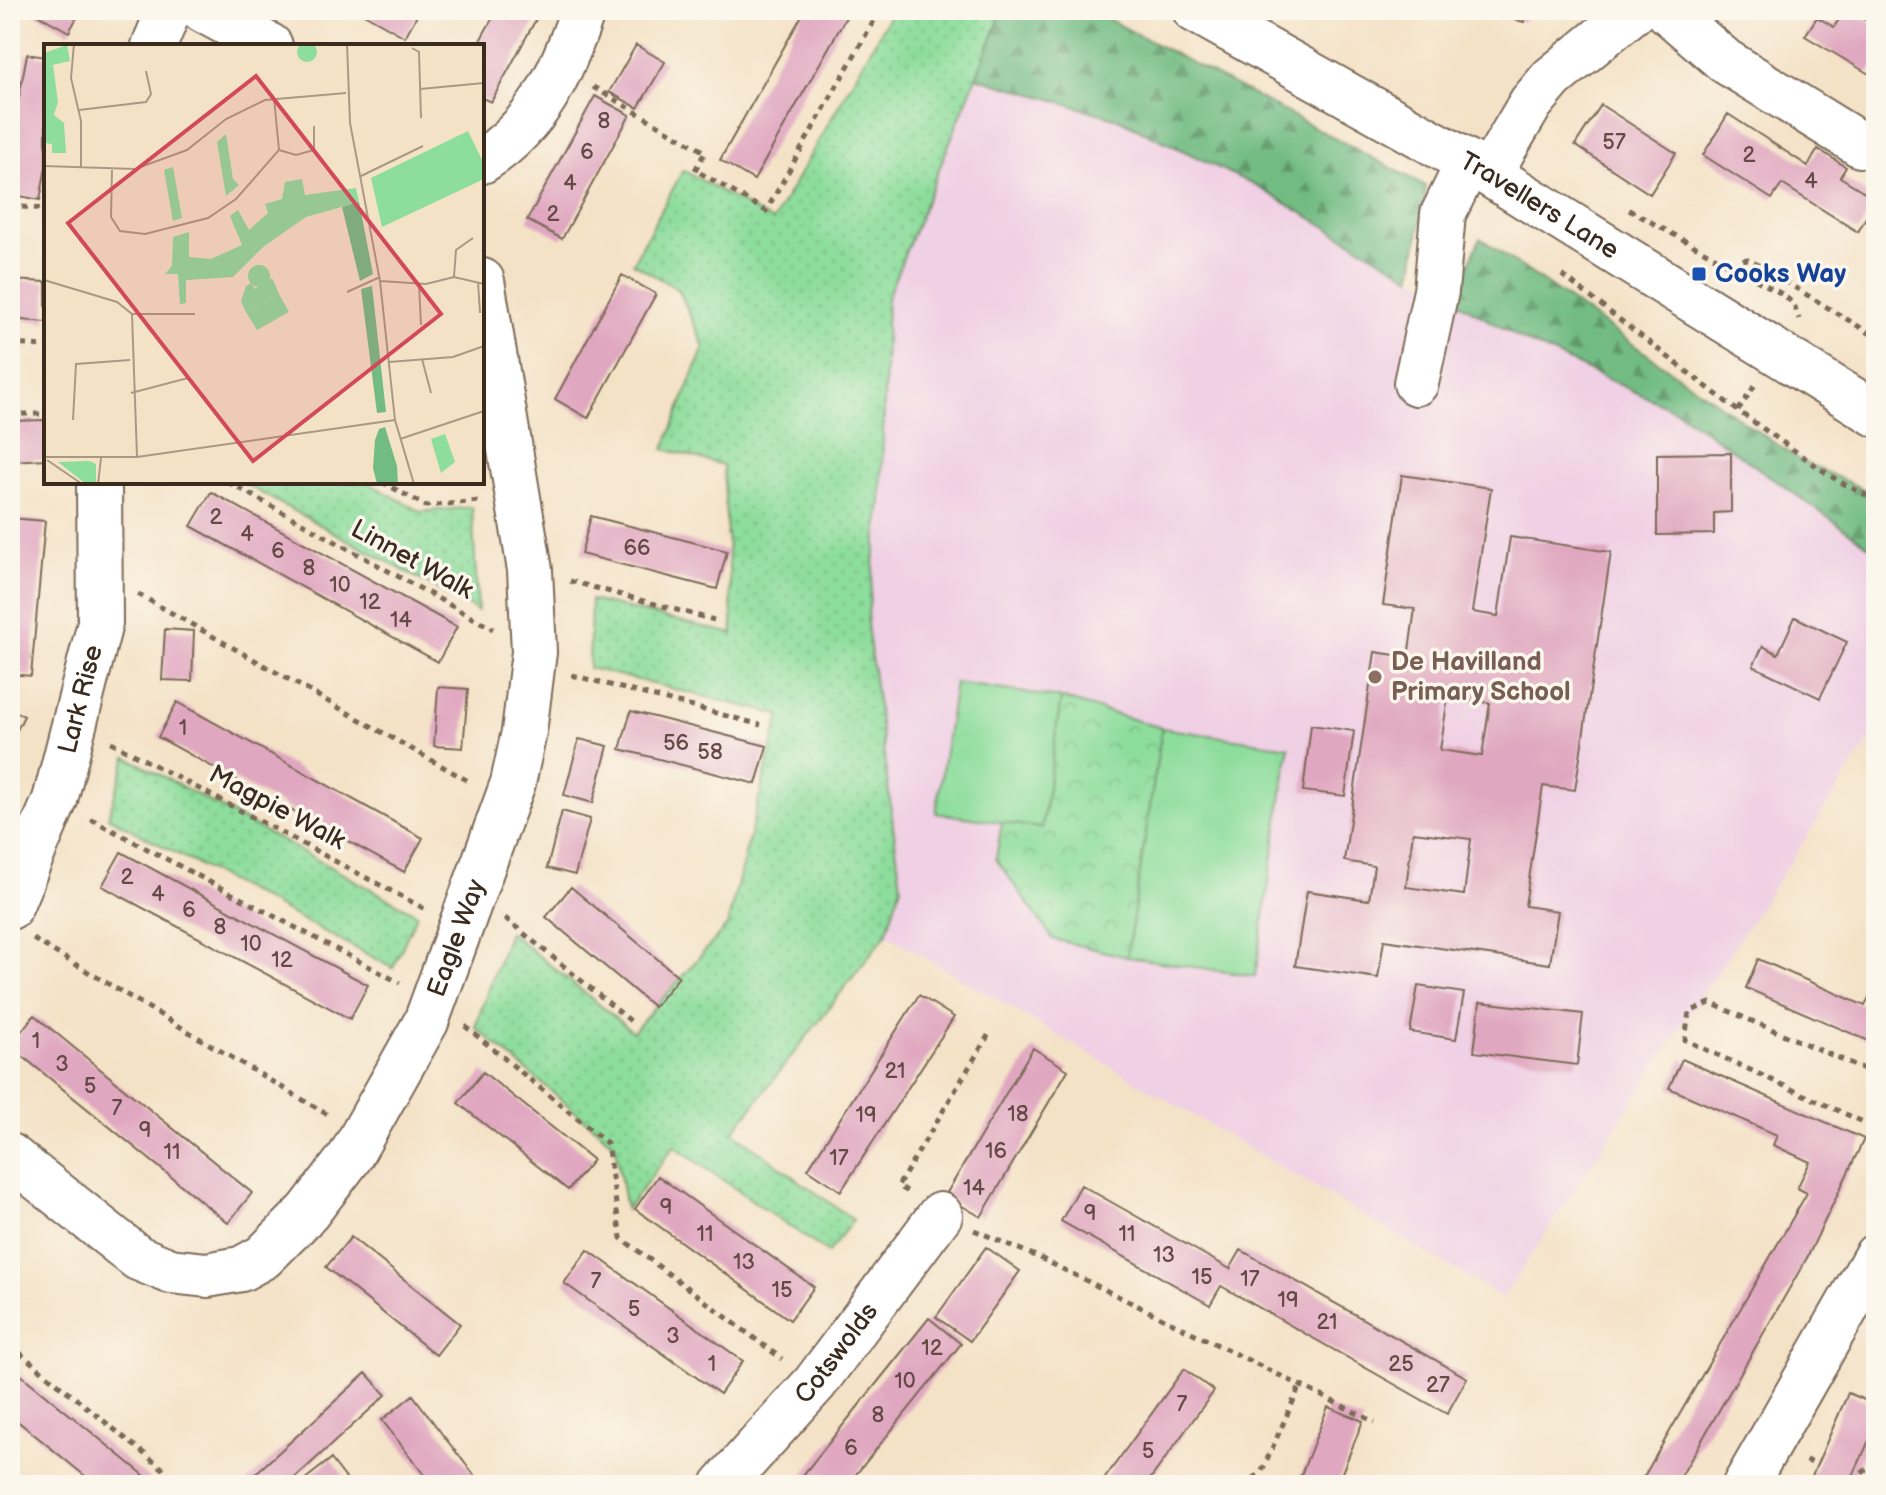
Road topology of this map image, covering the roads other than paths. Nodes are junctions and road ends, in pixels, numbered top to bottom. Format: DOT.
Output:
graph roads {
  1 [pos="169,10"];
  2 [pos="203,10"];
  3 [pos="583,10"];
  4 [pos="1195,10"];
  5 [pos="1635,10"];
  6 [pos="1666,10"];
  7 [pos="155,44"];
  8 [pos="266,44"];
  9 [pos="1861,145"];
  10 [pos="484,160"];
  11 [pos="1479,168"];
  12 [pos="484,293"];
  13 [pos="1416,383"];
  14 [pos="1876,414"];
  15 [pos="99,484"];
  16 [pos="17,920"];
  17 [pos="10,1156"];
  18 [pos="940,1215"];
  19 [pos="1876,1256"];
  20 [pos="723,1485"];
  21 [pos="1745,1485"];
  1 -- 7 [label="street"];
  2 -- 8 [label="street"];
  3 -- 10 [label="street"];
  4 -- 11 [label="street, Travellers Lane"];
  5 -- 11 [label="street"];
  6 -- 9 [label="street"];
  11 -- 13 [label="street"];
  11 -- 14 [label="street, Travellers Lane"];
  12 -- 17 [label="street, Eagle Way"];
  15 -- 16 [label="street, Lark Rise"];
  18 -- 20 [label="street, Cotswolds"];
  19 -- 21 [label="street"];
}
